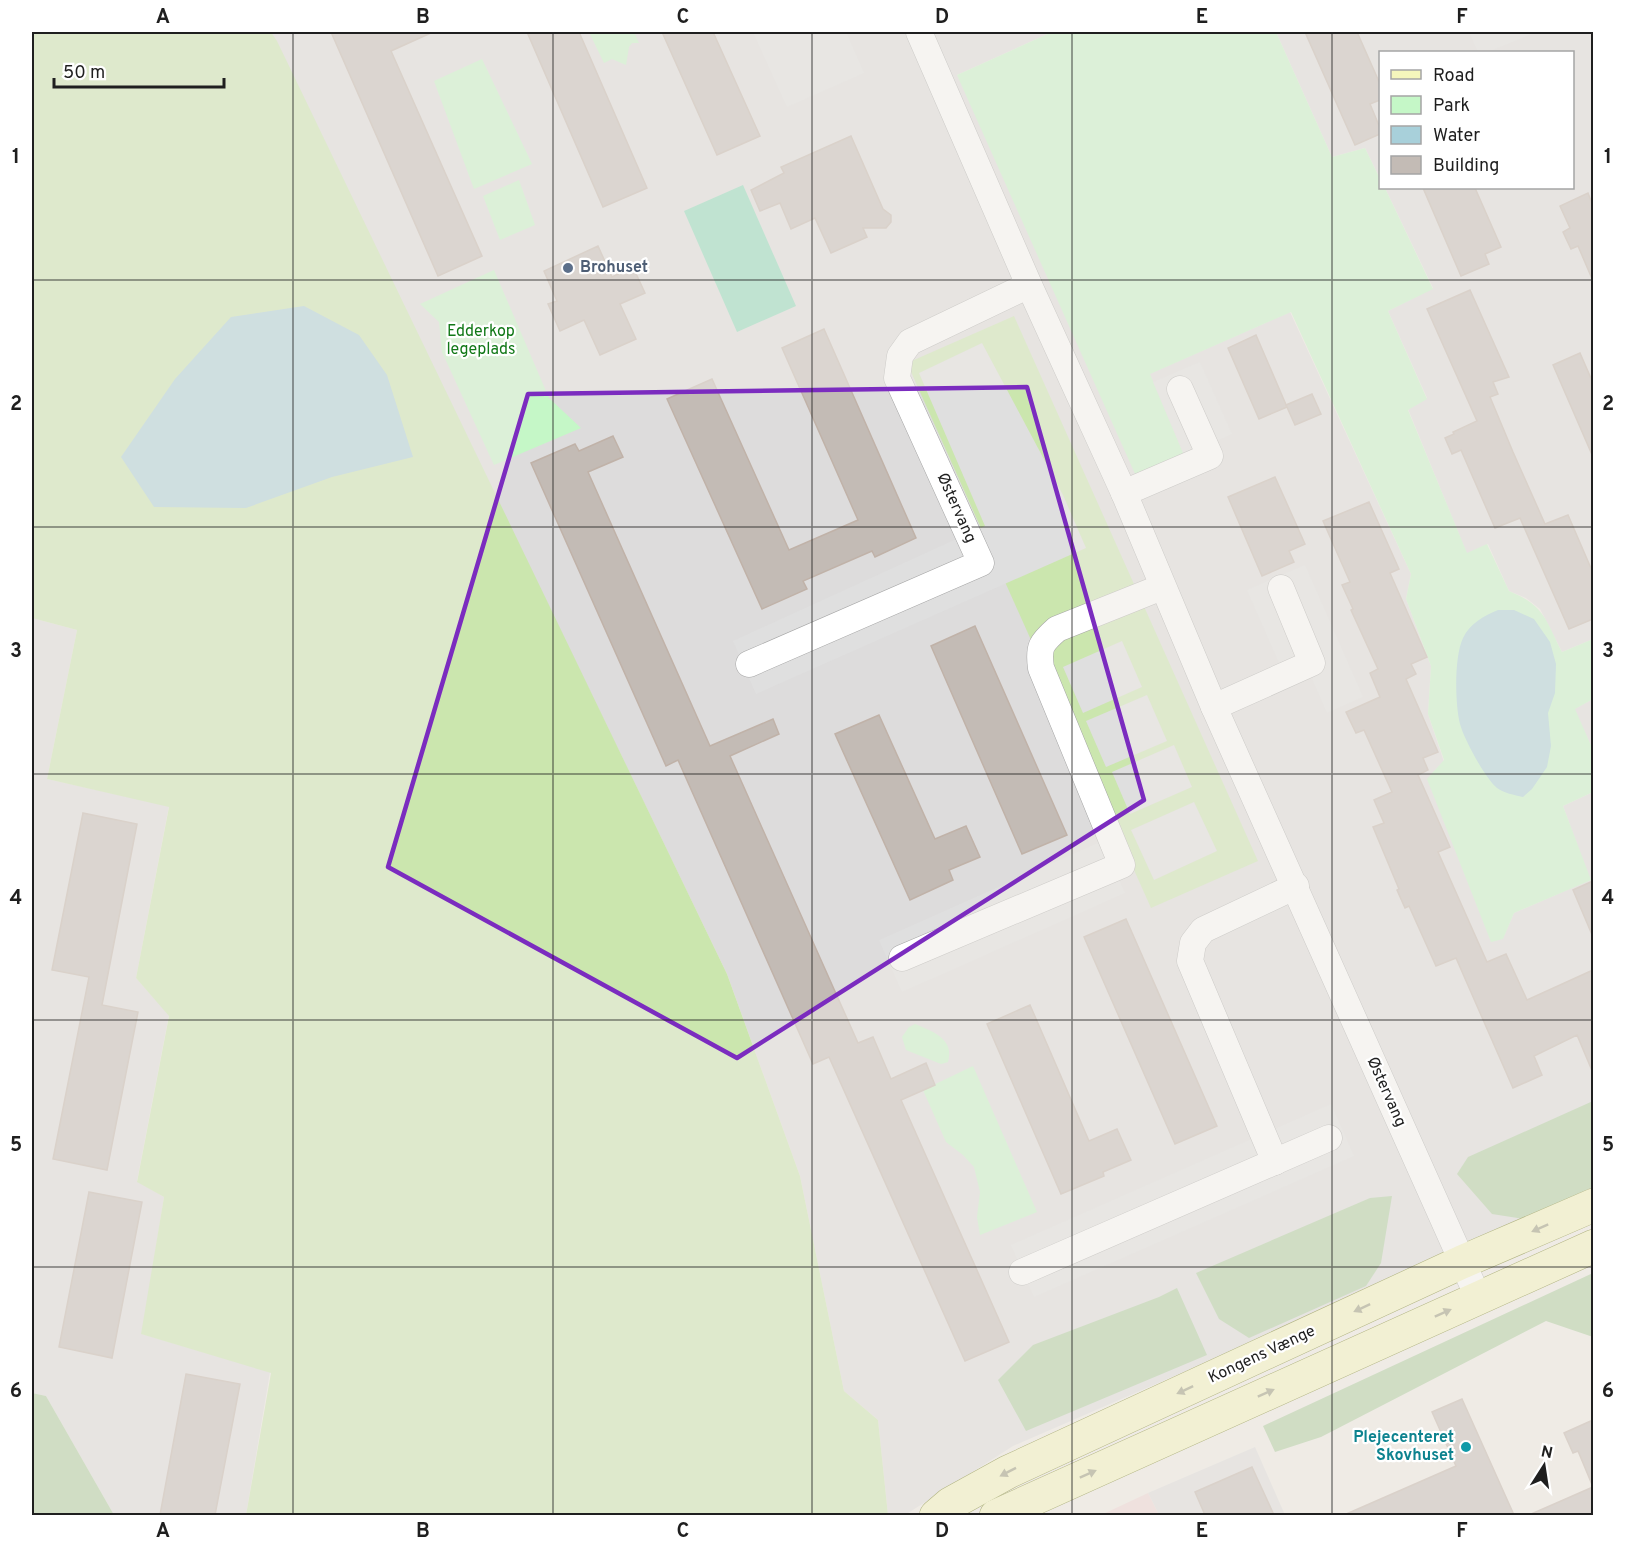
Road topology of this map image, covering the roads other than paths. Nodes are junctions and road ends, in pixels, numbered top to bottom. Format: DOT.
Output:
graph roads {
  1 [pos="919,32"];
  2 [pos="1029,285"];
  3 [pos="1180,389"];
  4 [pos="1124,493"];
  5 [pos="1162,587"];
  6 [pos="1281,588"];
  7 [pos="750,664"];
  8 [pos="1214,707"];
  9 [pos="1296,886"];
  10 [pos="902,958"];
  11 [pos="1329,1138"];
  12 [pos="1275,1162"];
  13 [pos="1593,1205"];
  14 [pos="1593,1246"];
  15 [pos="1462,1262"];
  16 [pos="1022,1272"];
  17 [pos="1478,1297"];
  18 [pos="936,1515"];
  19 [pos="996,1515"];
  1 -- 2 [label="street, Østervang"];
  2 -- 4 [label="street, Østervang"];
  2 -- 7 [label="street, Østervang"];
  3 -- 4 [label="street"];
  4 -- 5 [label="street, Østervang"];
  5 -- 8 [label="street, Østervang"];
  5 -- 10 [label="street"];
  6 -- 8 [label="street"];
  8 -- 9 [label="street, Østervang"];
  9 -- 12 [label="street"];
  9 -- 15 [label="street, Østervang"];
  11 -- 12 [label="street"];
  12 -- 16 [label="street"];
  13 -- 15 [label="street, Kongens Vænge, one-way"];
  14 -- 17 [label="street"];
  15 -- 17 [label="street, Østervang"];
  15 -- 18 [label="street, Kongens Vænge, one-way"];
  19 -- 17 [label="street, one-way"];
}
